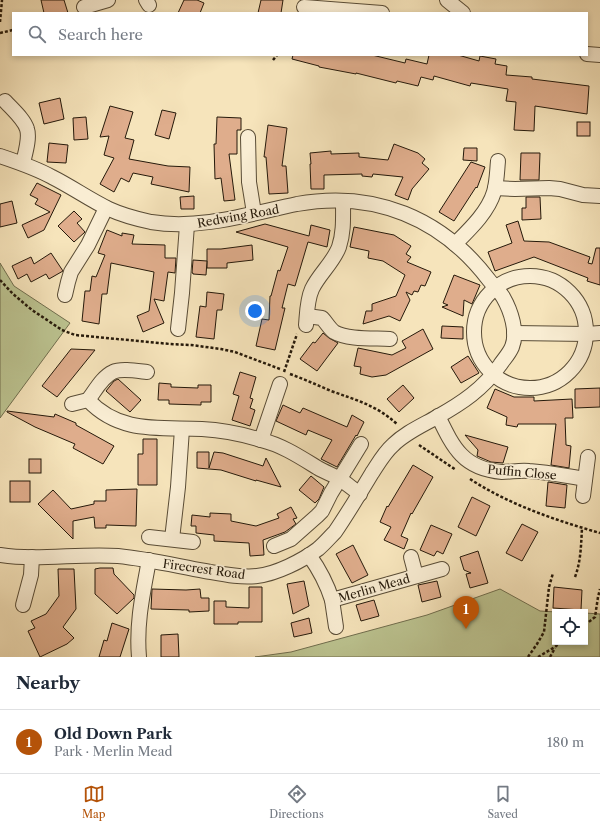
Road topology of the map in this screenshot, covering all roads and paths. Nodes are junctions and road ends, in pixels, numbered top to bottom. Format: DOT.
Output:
graph roads {
  1 [pos="2,0"];
  2 [pos="447,0"];
  3 [pos="102,1"];
  4 [pos="333,4"];
  5 [pos="84,7"];
  6 [pos="304,8"];
  7 [pos="377,12"];
  8 [pos="462,12"];
  9 [pos="0,22"];
  10 [pos="12,30"];
  11 [pos="0,33"];
  12 [pos="588,54"];
  13 [pos="600,55"];
  14 [pos="276,56"];
  15 [pos="273,60"];
  16 [pos="5,101"];
  17 [pos="248,137"];
  18 [pos="0,156"];
  19 [pos="498,161"];
  20 [pos="23,163"];
  21 [pos="495,188"];
  22 [pos="600,196"];
  23 [pos="343,201"];
  24 [pos="106,208"];
  25 [pos="254,213"];
  26 [pos="187,225"];
  27 [pos="455,244"];
  28 [pos="0,280"];
  29 [pos="495,288"];
  30 [pos="65,295"];
  31 [pos="306,321"];
  32 [pos="178,329"];
  33 [pos="514,333"];
  34 [pos="593,333"];
  35 [pos="390,339"];
  36 [pos="147,372"];
  37 [pos="493,375"];
  38 [pos="282,378"];
  39 [pos="88,400"];
  40 [pos="72,404"];
  41 [pos="438,416"];
  42 [pos="398,426"];
  43 [pos="182,429"];
  44 [pos="261,440"];
  45 [pos="361,444"];
  46 [pos="418,445"];
  47 [pos="588,457"];
  48 [pos="460,473"];
  49 [pos="466,476"];
  50 [pos="339,479"];
  51 [pos="585,479"];
  52 [pos="360,494"];
  53 [pos="583,496"];
  54 [pos="582,528"];
  55 [pos="600,533"];
  56 [pos="149,537"];
  57 [pos="172,539"];
  58 [pos="193,542"];
  59 [pos="274,546"];
  60 [pos="0,554"];
  61 [pos="309,555"];
  62 [pos="411,557"];
  63 [pos="32,558"];
  64 [pos="149,560"];
  65 [pos="442,569"];
  66 [pos="553,573"];
  67 [pos="416,576"];
  68 [pos="575,577"];
  69 [pos="600,589"];
  70 [pos="332,600"];
  71 [pos="23,605"];
  72 [pos="588,623"];
  73 [pos="336,627"];
  74 [pos="557,645"];
  75 [pos="555,647"];
  76 [pos="140,656"];
  77 [pos="528,657"];
  78 [pos="538,657"];
  79 [pos="550,657"];
  1 -- 9 [label="path"];
  2 -- 8 [label="street"];
  3 -- 5 [label="street"];
  4 -- 6 [label="street"];
  4 -- 7 [label="street"];
  10 -- 11 [label="path"];
  12 -- 13 [label="street"];
  14 -- 15 [label="path"];
  16 -- 20 [label="street"];
  17 -- 25 [label="street"];
  18 -- 20 [label="street, Redwing Road"];
  19 -- 21 [label="street"];
  20 -- 24 [label="street, Redwing Road"];
  21 -- 22 [label="street"];
  21 -- 27 [label="street"];
  23 -- 25 [label="street, Redwing Road"];
  23 -- 27 [label="street, Redwing Road"];
  23 -- 31 [label="street"];
  24 -- 26 [label="street, Redwing Road"];
  24 -- 30 [label="street"];
  25 -- 26 [label="street, Redwing Road"];
  26 -- 32 [label="street"];
  27 -- 29 [label="street, Redwing Road"];
  28 -- 38 [label="path"];
  29 -- 33 [label="street, Redwing Road"];
  29 -- 34 [label="street"];
  29 -- 37 [label="street"];
  31 -- 35 [label="street"];
  31 -- 38 [label="path"];
  33 -- 34 [label="street"];
  33 -- 37 [label="street, Firecrest Road"];
  34 -- 37 [label="street"];
  36 -- 39 [label="street"];
  37 -- 41 [label="street, Firecrest Road"];
  38 -- 42 [label="path"];
  38 -- 44 [label="street"];
  39 -- 40 [label="street"];
  39 -- 43 [label="street"];
  41 -- 51 [label="street, Puffin Close"];
  41 -- 52 [label="street, Firecrest Road"];
  43 -- 44 [label="street"];
  43 -- 57 [label="street"];
  44 -- 50 [label="street"];
  45 -- 50 [label="street"];
  46 -- 48 [label="path"];
  47 -- 51 [label="street"];
  49 -- 54 [label="path"];
  50 -- 52 [label="street"];
  50 -- 59 [label="street"];
  51 -- 53 [label="street"];
  52 -- 61 [label="street, Firecrest Road"];
  54 -- 55 [label="path"];
  54 -- 68 [label="path"];
  56 -- 57 [label="street"];
  57 -- 58 [label="street"];
  60 -- 63 [label="street, Firecrest Road"];
  61 -- 64 [label="street, Firecrest Road"];
  61 -- 70 [label="street, Merlin Mead"];
  62 -- 67 [label="street, Merlin Mead"];
  63 -- 64 [label="street, Firecrest Road"];
  63 -- 71 [label="street"];
  64 -- 76 [label="street"];
  65 -- 67 [label="street, Merlin Mead"];
  66 -- 77 [label="path"];
  67 -- 70 [label="street, Merlin Mead"];
  69 -- 72 [label="path"];
  70 -- 73 [label="street, Merlin Mead"];
  74 -- 75 [label="path"];
  75 -- 78 [label="path"];
  75 -- 79 [label="path"];
}
